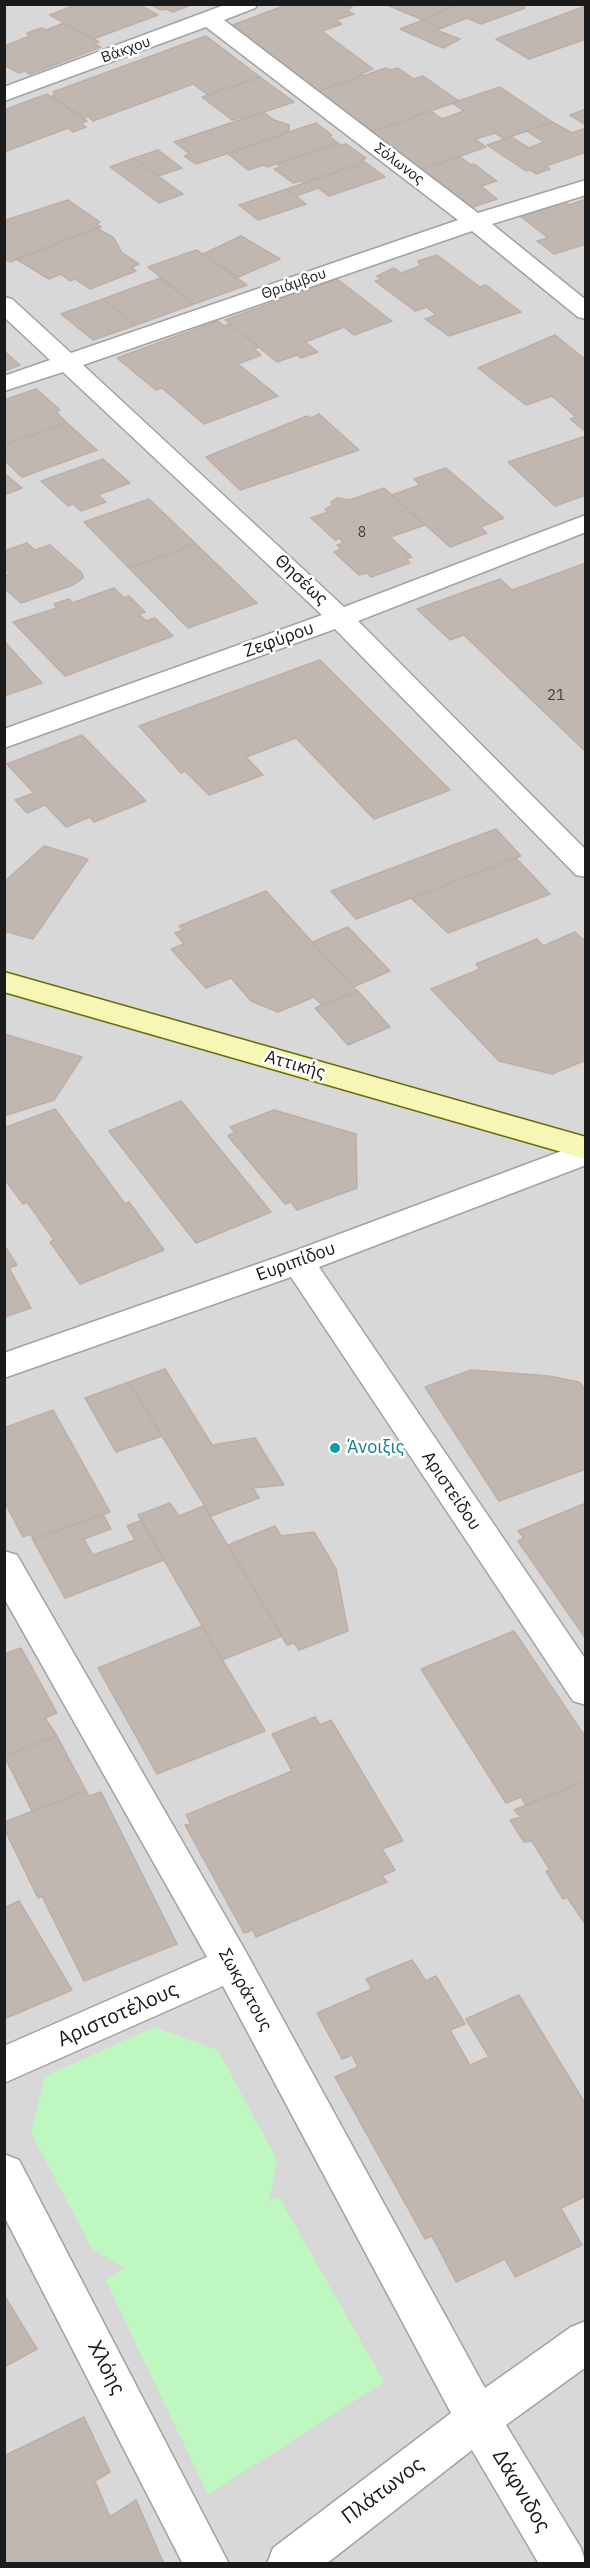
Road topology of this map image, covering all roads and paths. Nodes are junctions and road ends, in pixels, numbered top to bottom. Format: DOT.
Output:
graph roads {
  1 [pos="248,4"];
  2 [pos="209,19"];
  3 [pos="4,94"];
  4 [pos="585,187"];
  5 [pos="475,222"];
  6 [pos="4,304"];
  7 [pos="585,312"];
  8 [pos="68,362"];
  9 [pos="4,384"];
  10 [pos="585,524"];
  11 [pos="340,618"];
  12 [pos="4,739"];
  13 [pos="585,868"];
  14 [pos="4,982"];
  15 [pos="585,1148"];
  16 [pos="585,1153"];
  17 [pos="298,1262"];
  18 [pos="4,1366"];
  19 [pos="4,1565"];
  20 [pos="585,1690"];
  21 [pos="232,1964"];
  22 [pos="4,2066"];
  23 [pos="4,2173"];
  24 [pos="585,2341"];
  25 [pos="478,2419"];
  26 [pos="207,2564"];
  27 [pos="288,2564"];
  28 [pos="565,2564"];
  1 -- 2 [label="street, Βάκχου"];
  2 -- 3 [label="street, Βάκχου"];
  2 -- 5 [label="street, Σόλωνος"];
  4 -- 5 [label="street, Θριάμβου"];
  5 -- 7 [label="street, Σόλωνος"];
  5 -- 8 [label="street, Θριάμβου"];
  6 -- 8 [label="street, Θησέως"];
  8 -- 9 [label="street, Θριάμβου"];
  8 -- 11 [label="street, Θησέως"];
  10 -- 11 [label="street, Ζεφύρου"];
  11 -- 12 [label="street, Ζεφύρου"];
  11 -- 13 [label="street, Θησέως"];
  14 -- 15 [label="street, Αττικής"];
  16 -- 17 [label="street, Ευριπίδου"];
  17 -- 18 [label="street, Ευριπίδου"];
  17 -- 20 [label="street, Αριστείδου"];
  19 -- 21 [label="street, Σωκράτους"];
  21 -- 22 [label="street, Αριστοτέλους"];
  21 -- 25 [label="street, Σωκράτους"];
  23 -- 26 [label="street, Χλόης"];
  24 -- 25 [label="street, Πλάτωνος"];
  25 -- 27 [label="street, Πλάτωνος"];
  25 -- 28 [label="street, Δάφνιδος"];
}
